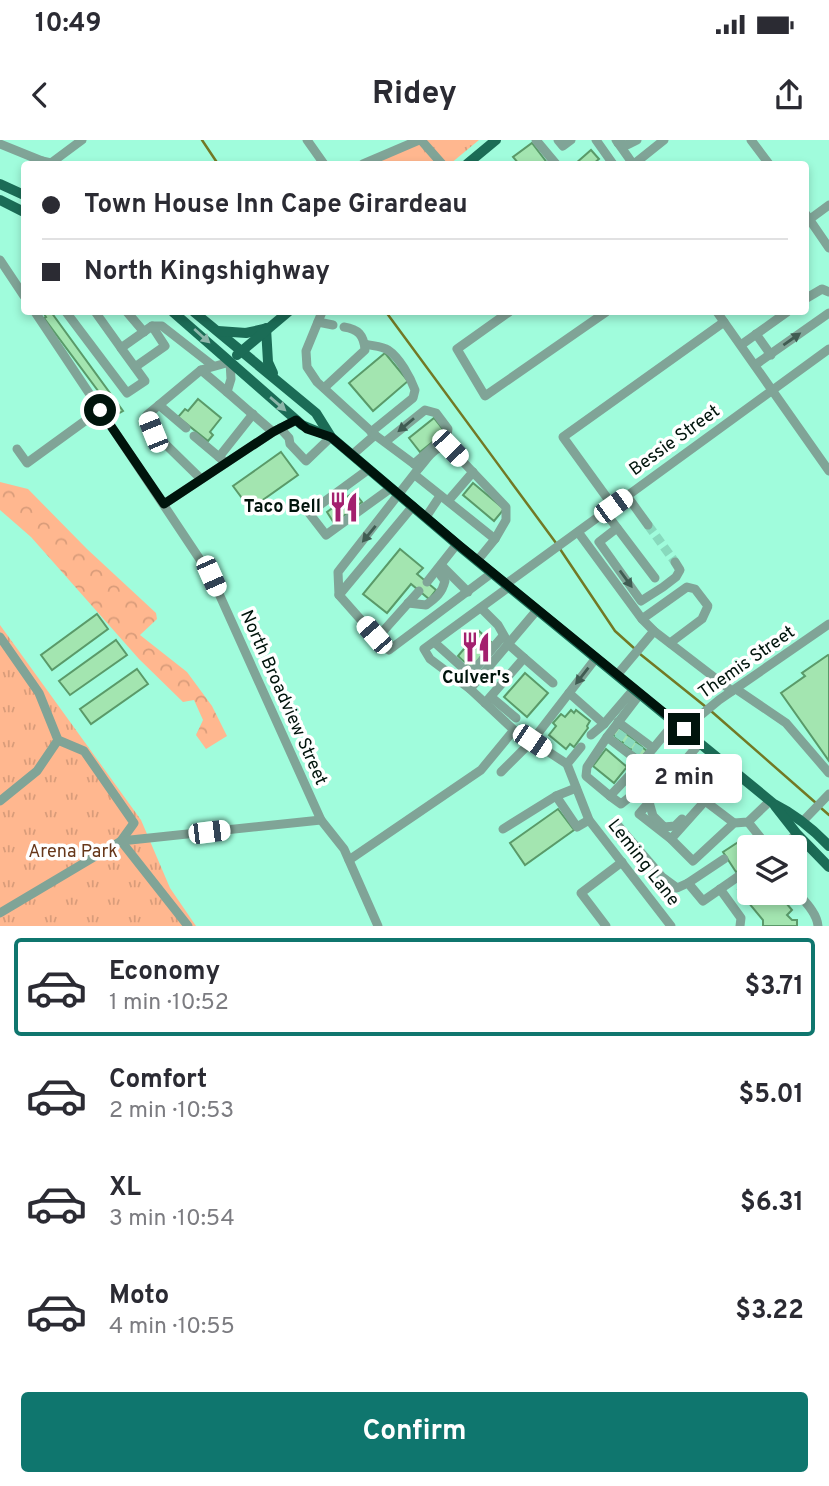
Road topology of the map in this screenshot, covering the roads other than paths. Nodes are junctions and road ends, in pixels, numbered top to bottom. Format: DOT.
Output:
graph roads {
  1 [pos="82,140"];
  2 [pos="307,140"];
  3 [pos="420,140"];
  4 [pos="496,140"];
  5 [pos="536,140"];
  6 [pos="558,140"];
  7 [pos="572,140"];
  8 [pos="596,140"];
  9 [pos="638,140"];
  10 [pos="664,140"];
  11 [pos="751,140"];
  12 [pos="617,141"];
  13 [pos="0,144"];
  14 [pos="37,161"];
  15 [pos="54,161"];
  16 [pos="322,161"];
  17 [pos="370,161"];
  18 [pos="439,161"];
  19 [pos="471,161"];
  20 [pos="554,161"];
  21 [pos="611,161"];
  22 [pos="632,161"];
  23 [pos="638,161"];
  24 [pos="767,161"];
  25 [pos="0,184"];
  26 [pos="21,192"];
  27 [pos="0,200"];
  28 [pos="829,205"];
  29 [pos="21,210"];
  30 [pos="809,215"];
  31 [pos="809,219"];
  32 [pos="829,248"];
  33 [pos="0,260"];
  34 [pos="21,292"];
  35 [pos="829,292"];
  36 [pos="809,297"];
  37 [pos="829,313"];
  38 [pos="37,315"];
  39 [pos="68,315"];
  40 [pos="99,315"];
  41 [pos="131,315"];
  42 [pos="176,315"];
  43 [pos="198,315"];
  44 [pos="284,315"];
  45 [pos="321,315"];
  46 [pos="505,315"];
  47 [pos="602,315"];
  48 [pos="784,315"];
  49 [pos="723,316"];
  50 [pos="318,323"];
  51 [pos="333,325"];
  52 [pos="344,327"];
  53 [pos="267,328"];
  54 [pos="148,329"];
  55 [pos="218,331"];
  56 [pos="756,334"];
  57 [pos="365,344"];
  58 [pos="741,345"];
  59 [pos="121,348"];
  60 [pos="829,349"];
  61 [pos="242,350"];
  62 [pos="771,355"];
  63 [pos="230,362"];
  64 [pos="755,365"];
  65 [pos="212,366"];
  66 [pos="135,367"];
  67 [pos="201,370"];
  68 [pos="274,376"];
  69 [pos="324,388"];
  70 [pos="772,389"];
  71 [pos="227,392"];
  72 [pos="159,405"];
  73 [pos="100,410"];
  74 [pos="253,414"];
  75 [pos="299,423"];
  76 [pos="186,428"];
  77 [pos="277,430"];
  78 [pos="373,434"];
  79 [pos="194,436"];
  80 [pos="331,437"];
  81 [pos="289,438"];
  82 [pos="385,442"];
  83 [pos="17,449"];
  84 [pos="352,455"];
  85 [pos="222,460"];
  86 [pos="369,469"];
  87 [pos="416,469"];
  88 [pos="829,471"];
  89 [pos="473,472"];
  90 [pos="201,480"];
  91 [pos="391,488"];
  92 [pos="400,495"];
  93 [pos="627,496"];
  94 [pos="444,498"];
  95 [pos="164,504"];
  96 [pos="413,506"];
  97 [pos="609,509"];
  98 [pos="426,517"];
  99 [pos="648,525"];
  100 [pos="617,528"];
  101 [pos="576,533"];
  102 [pos="495,539"];
  103 [pos="457,544"];
  104 [pos="477,561"];
  105 [pos="675,562"];
  106 [pos="439,567"];
  107 [pos="492,573"];
  108 [pos="655,578"];
  109 [pos="427,582"];
  110 [pos="508,586"];
  111 [pos="419,591"];
  112 [pos="468,592"];
  113 [pos="339,595"];
  114 [pos="408,603"];
  115 [pos="481,608"];
  116 [pos="537,610"];
  117 [pos="642,619"];
  118 [pos="829,624"];
  119 [pos="654,631"];
  120 [pos="0,637"];
  121 [pos="377,638"];
  122 [pos="507,641"];
  123 [pos="434,642"];
  124 [pos="670,643"];
  125 [pos="524,658"];
  126 [pos="596,658"];
  127 [pos="617,675"];
  128 [pos="554,683"];
  129 [pos="470,690"];
  130 [pos="734,690"];
  131 [pos="637,692"];
  132 [pos="569,694"];
  133 [pos="488,700"];
  134 [pos="516,718"];
  135 [pos="618,722"];
  136 [pos="604,724"];
  137 [pos="679,726"];
  138 [pos="591,735"];
  139 [pos="58,740"];
  140 [pos="613,740"];
  141 [pos="532,741"];
  142 [pos="700,743"];
  143 [pos="634,746"];
  144 [pos="581,747"];
  145 [pos="653,748"];
  146 [pos="643,760"];
  147 [pos="723,762"];
  148 [pos="567,764"];
  149 [pos="501,772"];
  150 [pos="829,773"];
  151 [pos="586,776"];
  152 [pos="711,777"];
  153 [pos="644,781"];
  154 [pos="667,781"];
  155 [pos="575,785"];
  156 [pos="829,793"];
  157 [pos="556,796"];
  158 [pos="610,796"];
  159 [pos="631,796"];
  160 [pos="706,797"];
  161 [pos="0,801"];
  162 [pos="649,802"];
  163 [pos="772,802"];
  164 [pos="807,817"];
  165 [pos="320,820"];
  166 [pos="589,820"];
  167 [pos="615,822"];
  168 [pos="748,822"];
  169 [pos="734,823"];
  170 [pos="503,829"];
  171 [pos="797,834"];
  172 [pos="758,835"];
  173 [pos="671,839"];
  174 [pos="121,841"];
  175 [pos="829,846"];
  176 [pos="724,859"];
  177 [pos="349,860"];
  178 [pos="622,862"];
  179 [pos="829,867"];
  180 [pos="737,877"];
  181 [pos="688,883"];
  182 [pos="720,889"];
  183 [pos="807,904"];
  184 [pos="0,913"];
  185 [pos="188,926"];
  186 [pos="378,926"];
  187 [pos="606,926"];
  188 [pos="671,926"];
  189 [pos="740,926"];
  190 [pos="818,926"];
  1 -- 15 [label="street"];
  2 -- 16 [label="street"];
  3 -- 17 [label="street"];
  3 -- 18 [label="street"];
  4 -- 19 [label="main road"];
  5 -- 20 [label="street"];
  6 -- 7 [label="street"];
  8 -- 21 [label="street"];
  9 -- 12 [label="street"];
  10 -- 23 [label="street"];
  11 -- 24 [label="street"];
  12 -- 22 [label="street"];
  13 -- 14 [label="street"];
  25 -- 26 [label="main road"];
  27 -- 29 [label="main road"];
  28 -- 30 [label="street"];
  31 -- 32 [label="street"];
  33 -- 34 [label="street"];
  35 -- 36 [label="street"];
  62 -- 37 [label="street, one-way"];
  38 -- 73 [label="street, North Broadview Street"];
  39 -- 66 [label="street"];
  40 -- 59 [label="street"];
  41 -- 54 [label="street"];
  42 -- 63 [label="main road, one-way"];
  43 -- 55 [label="main road"];
  44 -- 53 [label="main road"];
  45 -- 50 [label="street"];
  46 -- 47 [label="street"];
  48 -- 56 [label="street"];
  49 -- 58 [label="street"];
  49 -- 97 [label="street"];
  50 -- 51 [label="street"];
  50 -- 69 [label="street"];
  52 -- 57 [label="street"];
  53 -- 55 [label="main road"];
  53 -- 61 [label="main road"];
  53 -- 68 [label="main road"];
  54 -- 59 [label="street"];
  54 -- 65 [label="street"];
  54 -- 66 [label="street"];
  55 -- 61 [label="main road"];
  56 -- 58 [label="street"];
  56 -- 62 [label="street"];
  57 -- 69 [label="street"];
  57 -- 78 [label="street"];
  58 -- 64 [label="street"];
  59 -- 66 [label="street"];
  60 -- 70 [label="street, Bessie Street"];
  61 -- 63 [label="main road"];
  61 -- 68 [label="main road"];
  62 -- 64 [label="street"];
  63 -- 65 [label="street"];
  63 -- 71 [label="street"];
  63 -- 75 [label="main road, one-way"];
  64 -- 70 [label="street"];
  65 -- 67 [label="street"];
  67 -- 71 [label="street"];
  67 -- 72 [label="street"];
  68 -- 80 [label="main road"];
  69 -- 78 [label="street"];
  70 -- 88 [label="street"];
  70 -- 93 [label="street, Bessie Street"];
  71 -- 74 [label="street"];
  72 -- 76 [label="street"];
  72 -- 90 [label="street"];
  73 -- 83 [label="street"];
  73 -- 95 [label="street, North Broadview Street"];
  74 -- 77 [label="street"];
  74 -- 85 [label="street"];
  75 -- 77 [label="street"];
  75 -- 80 [label="main road"];
  75 -- 81 [label="street"];
  77 -- 81 [label="street"];
  77 -- 85 [label="street"];
  78 -- 82 [label="street"];
  78 -- 84 [label="street"];
  79 -- 85 [label="street"];
  80 -- 81 [label="street"];
  80 -- 84 [label="main road"];
  82 -- 87 [label="street"];
  87 -- 82 [label="street, one-way"];
  84 -- 86 [label="main road"];
  85 -- 90 [label="street"];
  86 -- 91 [label="main road"];
  86 -- 91 [label="street"];
  87 -- 89 [label="street"];
  87 -- 92 [label="street"];
  87 -- 94 [label="street"];
  89 -- 94 [label="street"];
  89 -- 102 [label="street"];
  90 -- 95 [label="street"];
  91 -- 92 [label="main road"];
  92 -- 96 [label="main road"];
  92 -- 113 [label="street, one-way"];
  93 -- 97 [label="street, Bessie Street"];
  93 -- 99 [label="street"];
  94 -- 98 [label="street"];
  94 -- 102 [label="street"];
  95 -- 165 [label="street, North Broadview Street"];
  96 -- 98 [label="main road"];
  96 -- 113 [label="street"];
  97 -- 100 [label="street"];
  97 -- 101 [label="street, Bessie Street"];
  98 -- 103 [label="main road"];
  100 -- 105 [label="street, one-way"];
  100 -- 108 [label="street"];
  101 -- 110 [label="street, Bessie Street"];
  101 -- 117 [label="street"];
  102 -- 104 [label="street"];
  103 -- 104 [label="main road"];
  103 -- 106 [label="street"];
  104 -- 107 [label="main road"];
  106 -- 109 [label="street"];
  106 -- 112 [label="street"];
  106 -- 114 [label="street"];
  107 -- 110 [label="main road"];
  107 -- 112 [label="street"];
  110 -- 115 [label="street, Bessie Street"];
  110 -- 116 [label="main road"];
  111 -- 114 [label="street"];
  112 -- 121 [label="street"];
  113 -- 121 [label="street"];
  114 -- 121 [label="street"];
  115 -- 122 [label="street"];
  115 -- 123 [label="street, Bessie Street"];
  116 -- 122 [label="street"];
  116 -- 126 [label="main road"];
  117 -- 119 [label="street"];
  117 -- 124 [label="street"];
  118 -- 130 [label="street, Themis Street"];
  119 -- 124 [label="street"];
  119 -- 127 [label="street"];
  120 -- 139 [label="street"];
  122 -- 123 [label="street"];
  122 -- 125 [label="street"];
  122 -- 129 [label="street"];
  123 -- 129 [label="street"];
  124 -- 130 [label="street"];
  125 -- 128 [label="street"];
  125 -- 133 [label="street"];
  126 -- 127 [label="main road"];
  126 -- 132 [label="street, one-way"];
  127 -- 131 [label="main road"];
  129 -- 133 [label="street"];
  130 -- 137 [label="street, Themis Street"];
  130 -- 150 [label="street"];
  131 -- 135 [label="street"];
  131 -- 136 [label="street"];
  131 -- 137 [label="main road"];
  132 -- 136 [label="street"];
  132 -- 141 [label="street"];
  133 -- 134 [label="street"];
  133 -- 177 [label="street"];
  135 -- 140 [label="street"];
  135 -- 143 [label="street"];
  136 -- 138 [label="street"];
  137 -- 142 [label="main road"];
  137 -- 145 [label="street, Themis Street"];
  139 -- 161 [label="street"];
  139 -- 174 [label="street"];
  140 -- 143 [label="street"];
  140 -- 151 [label="street"];
  141 -- 148 [label="street"];
  141 -- 149 [label="street"];
  142 -- 147 [label="main road"];
  142 -- 154 [label="street"];
  143 -- 145 [label="street"];
  143 -- 146 [label="street"];
  144 -- 148 [label="street"];
  145 -- 146 [label="street, Themis Street"];
  146 -- 153 [label="street"];
  146 -- 158 [label="street, Themis Street"];
  147 -- 152 [label="street"];
  147 -- 163 [label="main road"];
  148 -- 155 [label="street"];
  151 -- 155 [label="street"];
  151 -- 158 [label="street"];
  152 -- 154 [label="street"];
  152 -- 160 [label="street"];
  154 -- 162 [label="street"];
  155 -- 157 [label="street"];
  155 -- 166 [label="street"];
  156 -- 164 [label="street"];
  157 -- 166 [label="street"];
  157 -- 170 [label="street"];
  158 -- 159 [label="street"];
  160 -- 162 [label="street"];
  160 -- 169 [label="street"];
  160 -- 173 [label="street"];
  162 -- 173 [label="street"];
  163 -- 164 [label="main road"];
  163 -- 168 [label="street"];
  163 -- 171 [label="main road"];
  164 -- 175 [label="main road"];
  165 -- 174 [label="street"];
  165 -- 177 [label="street, North Broadview Street"];
  166 -- 178 [label="street, Leming Lane"];
  167 -- 181 [label="street"];
  168 -- 169 [label="street"];
  168 -- 172 [label="street"];
  169 -- 173 [label="street"];
  171 -- 179 [label="main road"];
  174 -- 184 [label="street"];
  174 -- 185 [label="street"];
  176 -- 181 [label="street"];
  177 -- 186 [label="street, North Broadview Street"];
  178 -- 187 [label="street"];
  178 -- 188 [label="street, Leming Lane"];
  180 -- 182 [label="street"];
  181 -- 182 [label="street"];
  182 -- 189 [label="street"];
  183 -- 190 [label="street"];
}
